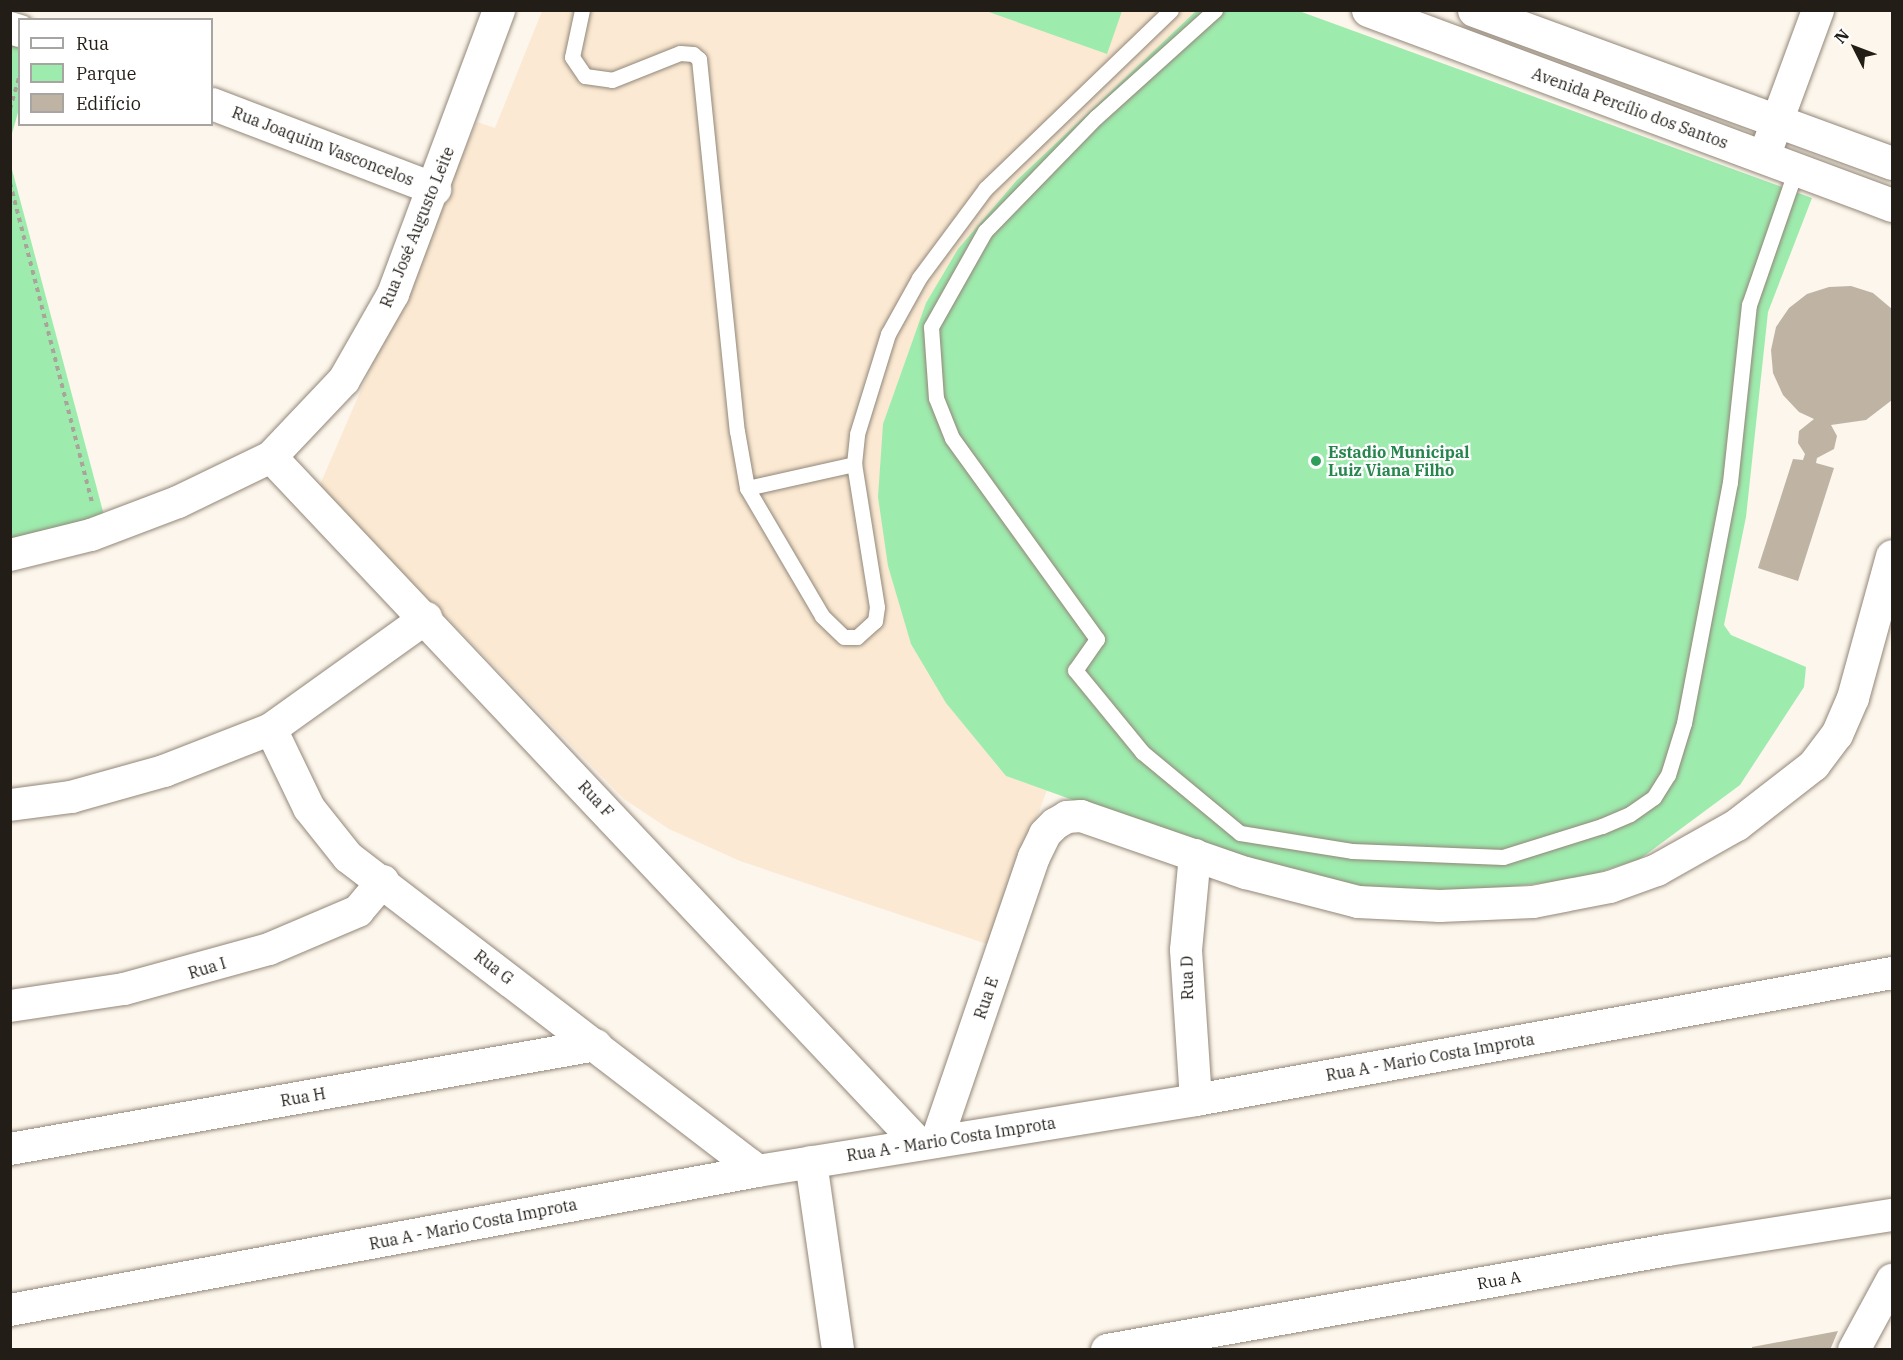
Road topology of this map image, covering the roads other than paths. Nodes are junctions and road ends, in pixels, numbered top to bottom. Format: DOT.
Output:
graph roads {
  1 [pos="499,10"];
  2 [pos="582,10"];
  3 [pos="1171,10"];
  4 [pos="1215,10"];
  5 [pos="1368,10"];
  6 [pos="1474,10"];
  7 [pos="1818,10"];
  8 [pos="213,104"];
  9 [pos="1776,121"];
  10 [pos="1764,157"];
  11 [pos="1893,163"];
  12 [pos="1796,169"];
  13 [pos="435,189"];
  14 [pos="1893,205"];
  15 [pos="271,457"];
  16 [pos="854,464"];
  17 [pos="747,488"];
  18 [pos="10,555"];
  19 [pos="1893,556"];
  20 [pos="426,618"];
  21 [pos="271,729"];
  22 [pos="10,805"];
  23 [pos="1195,855"];
  24 [pos="383,881"];
  25 [pos="1893,973"];
  26 [pos="10,1006"];
  27 [pos="596,1044"];
  28 [pos="1196,1100"];
  29 [pos="928,1142"];
  30 [pos="10,1149"];
  31 [pos="811,1162"];
  32 [pos="758,1171"];
  33 [pos="1893,1215"];
  34 [pos="1893,1280"];
  35 [pos="10,1310"];
  36 [pos="838,1350"];
  37 [pos="1107,1350"];
  38 [pos="1854,1350"];
  1 -- 13 [label="street, Rua José Augusto Leite"];
  2 -- 17 [label="lane"];
  3 -- 16 [label="lane"];
  4 -- 12 [label="lane"];
  5 -- 10 [label="street, Avenida Percílio dos Santos"];
  6 -- 9 [label="street"];
  7 -- 9 [label="street"];
  8 -- 13 [label="street, Rua Joaquim Vasconcelos"];
  9 -- 10 [label="street"];
  9 -- 11 [label="street"];
  10 -- 12 [label="street, Avenida Percílio dos Santos"];
  12 -- 14 [label="street, Avenida Percílio dos Santos"];
  13 -- 15 [label="street, Rua José Augusto Leite"];
  15 -- 18 [label="street, Rua José Augusto Leite"];
  15 -- 20 [label="street, Rua F"];
  16 -- 17 [label="lane"];
  16 -- 17 [label="lane"];
  19 -- 23 [label="street, Rua E"];
  20 -- 21 [label="street"];
  20 -- 29 [label="street, Rua F"];
  21 -- 22 [label="street"];
  21 -- 24 [label="street, Rua G"];
  23 -- 28 [label="street, Rua D"];
  23 -- 29 [label="street, Rua E"];
  24 -- 26 [label="street, Rua I"];
  24 -- 27 [label="street, Rua G"];
  25 -- 28 [label="street, Rua A - Mario Costa Improta"];
  27 -- 30 [label="street, Rua H"];
  27 -- 32 [label="street, Rua G"];
  28 -- 29 [label="street, Rua A - Mario Costa Improta"];
  29 -- 31 [label="street, Rua A - Mario Costa Improta"];
  31 -- 32 [label="street, Rua A - Mario Costa Improta"];
  31 -- 36 [label="street"];
  32 -- 35 [label="street, Rua A - Mario Costa Improta"];
  33 -- 37 [label="street, Rua A"];
  34 -- 38 [label="street"];
}
